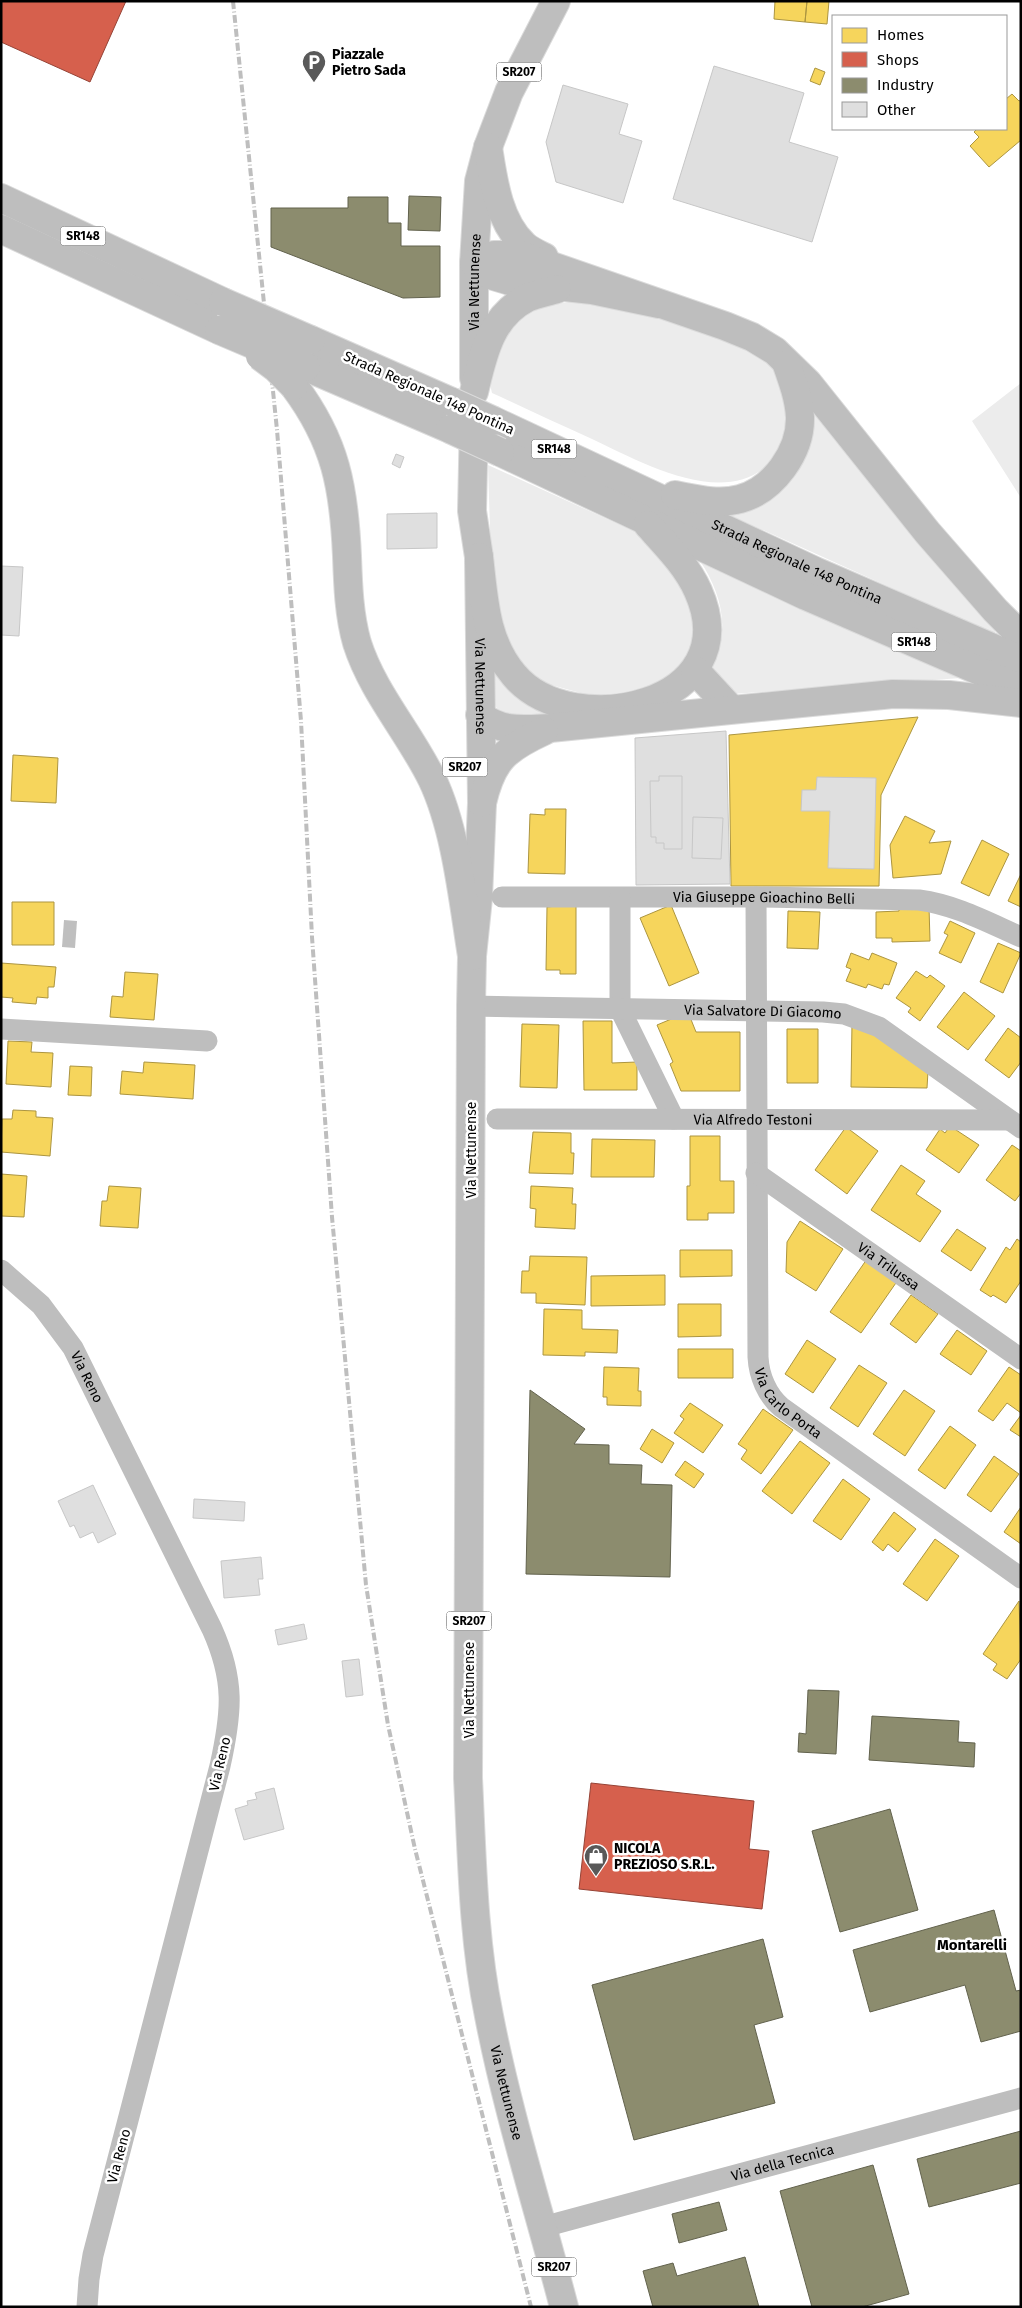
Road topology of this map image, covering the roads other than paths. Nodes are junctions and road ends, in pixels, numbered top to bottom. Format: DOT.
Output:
graph roads {
  1 [pos="556,1"];
  2 [pos="488,147"];
  3 [pos="1,198"];
  4 [pos="1,229"];
  5 [pos="474,264"];
  6 [pos="563,268"];
  7 [pos="659,304"];
  8 [pos="784,359"];
  9 [pos="300,377"];
  10 [pos="463,397"];
  11 [pos="614,476"];
  12 [pos="640,516"];
  13 [pos="471,567"];
  14 [pos="1021,636"];
  15 [pos="1021,660"];
  16 [pos="695,670"];
  17 [pos="1021,689"];
  18 [pos="1021,703"];
  19 [pos="731,709"];
  20 [pos="480,715"];
  21 [pos="550,728"];
  22 [pos="482,803"];
  23 [pos="502,897"];
  24 [pos="756,897"];
  25 [pos="620,898"];
  26 [pos="1021,937"];
  27 [pos="472,956"];
  28 [pos="472,1006"];
  29 [pos="620,1009"];
  30 [pos="757,1010"];
  31 [pos="1,1029"];
  32 [pos="207,1041"];
  33 [pos="496,1119"];
  34 [pos="674,1120"];
  35 [pos="756,1120"];
  36 [pos="1015,1124"];
  37 [pos="756,1173"];
  38 [pos="1,1270"];
  39 [pos="1021,1359"];
  40 [pos="1021,1578"];
  41 [pos="1021,2098"];
  42 [pos="543,2227"];
  43 [pos="87,2307"];
  44 [pos="564,2307"];
  1 -- 2 [label="main road, Via Nettunense / SR207"];
  2 -- 5 [label="main road, Via Nettunense / SR207"];
  2 -- 6 [label="main road"];
  3 -- 10 [label="main road, Strada Regionale 148 Pontina / SR148, bridge"];
  4 -- 9 [label="main road, SR148, bridge"];
  5 -- 6 [label="main road"];
  5 -- 7 [label="main road"];
  5 -- 10 [label="main road, Via Nettunense / SR207"];
  6 -- 7 [label="main road"];
  7 -- 8 [label="main road"];
  7 -- 10 [label="main road"];
  8 -- 11 [label="main road"];
  8 -- 14 [label="main road"];
  9 -- 12 [label="main road, Strada Regionale 148 Pontina / SR148, bridge"];
  9 -- 27 [label="main road"];
  10 -- 11 [label="main road, Strada Regionale 148 Pontina / SR148, bridge"];
  10 -- 13 [label="main road, Via Nettunense / SR207"];
  11 -- 15 [label="main road, Strada Regionale 148 Pontina / SR148"];
  12 -- 16 [label="main road"];
  12 -- 17 [label="main road, Strada Regionale 148 Pontina / SR148"];
  13 -- 16 [label="main road"];
  13 -- 20 [label="main road, Via Nettunense"];
  13 -- 27 [label="main road, SR207"];
  16 -- 19 [label="main road"];
  18 -- 19 [label="main road"];
  19 -- 21 [label="main road"];
  20 -- 21 [label="main road"];
  20 -- 22 [label="main road, Via Nettunense / SR207"];
  21 -- 22 [label="main road"];
  22 -- 27 [label="main road, Via Nettunense / SR207"];
  23 -- 25 [label="street, Via Giuseppe Gioachino Belli"];
  24 -- 25 [label="street, Via Giuseppe Gioachino Belli"];
  24 -- 26 [label="street, Via Giuseppe Gioachino Belli"];
  24 -- 30 [label="street, Via Carlo Porta"];
  25 -- 29 [label="street"];
  27 -- 28 [label="main road, Via Nettunense / SR207"];
  28 -- 29 [label="street, Via Salvatore Di Giacomo"];
  28 -- 42 [label="main road, Via Nettunense / SR207"];
  29 -- 30 [label="street, Via Salvatore Di Giacomo"];
  29 -- 34 [label="street"];
  30 -- 35 [label="street, Via Carlo Porta"];
  30 -- 36 [label="street, Via Salvatore Di Giacomo"];
  31 -- 32 [label="street"];
  33 -- 34 [label="street, Via Alfredo Testoni"];
  34 -- 35 [label="street, Via Alfredo Testoni"];
  35 -- 36 [label="street, Via Alfredo Testoni"];
  35 -- 37 [label="street, Via Carlo Porta"];
  37 -- 39 [label="street, Via Trilussa"];
  37 -- 40 [label="street, Via Carlo Porta"];
  38 -- 43 [label="street, Via Reno"];
  41 -- 42 [label="street, Via della Tecnica"];
  42 -- 44 [label="main road, Via Nettunense / SR207"];
}
